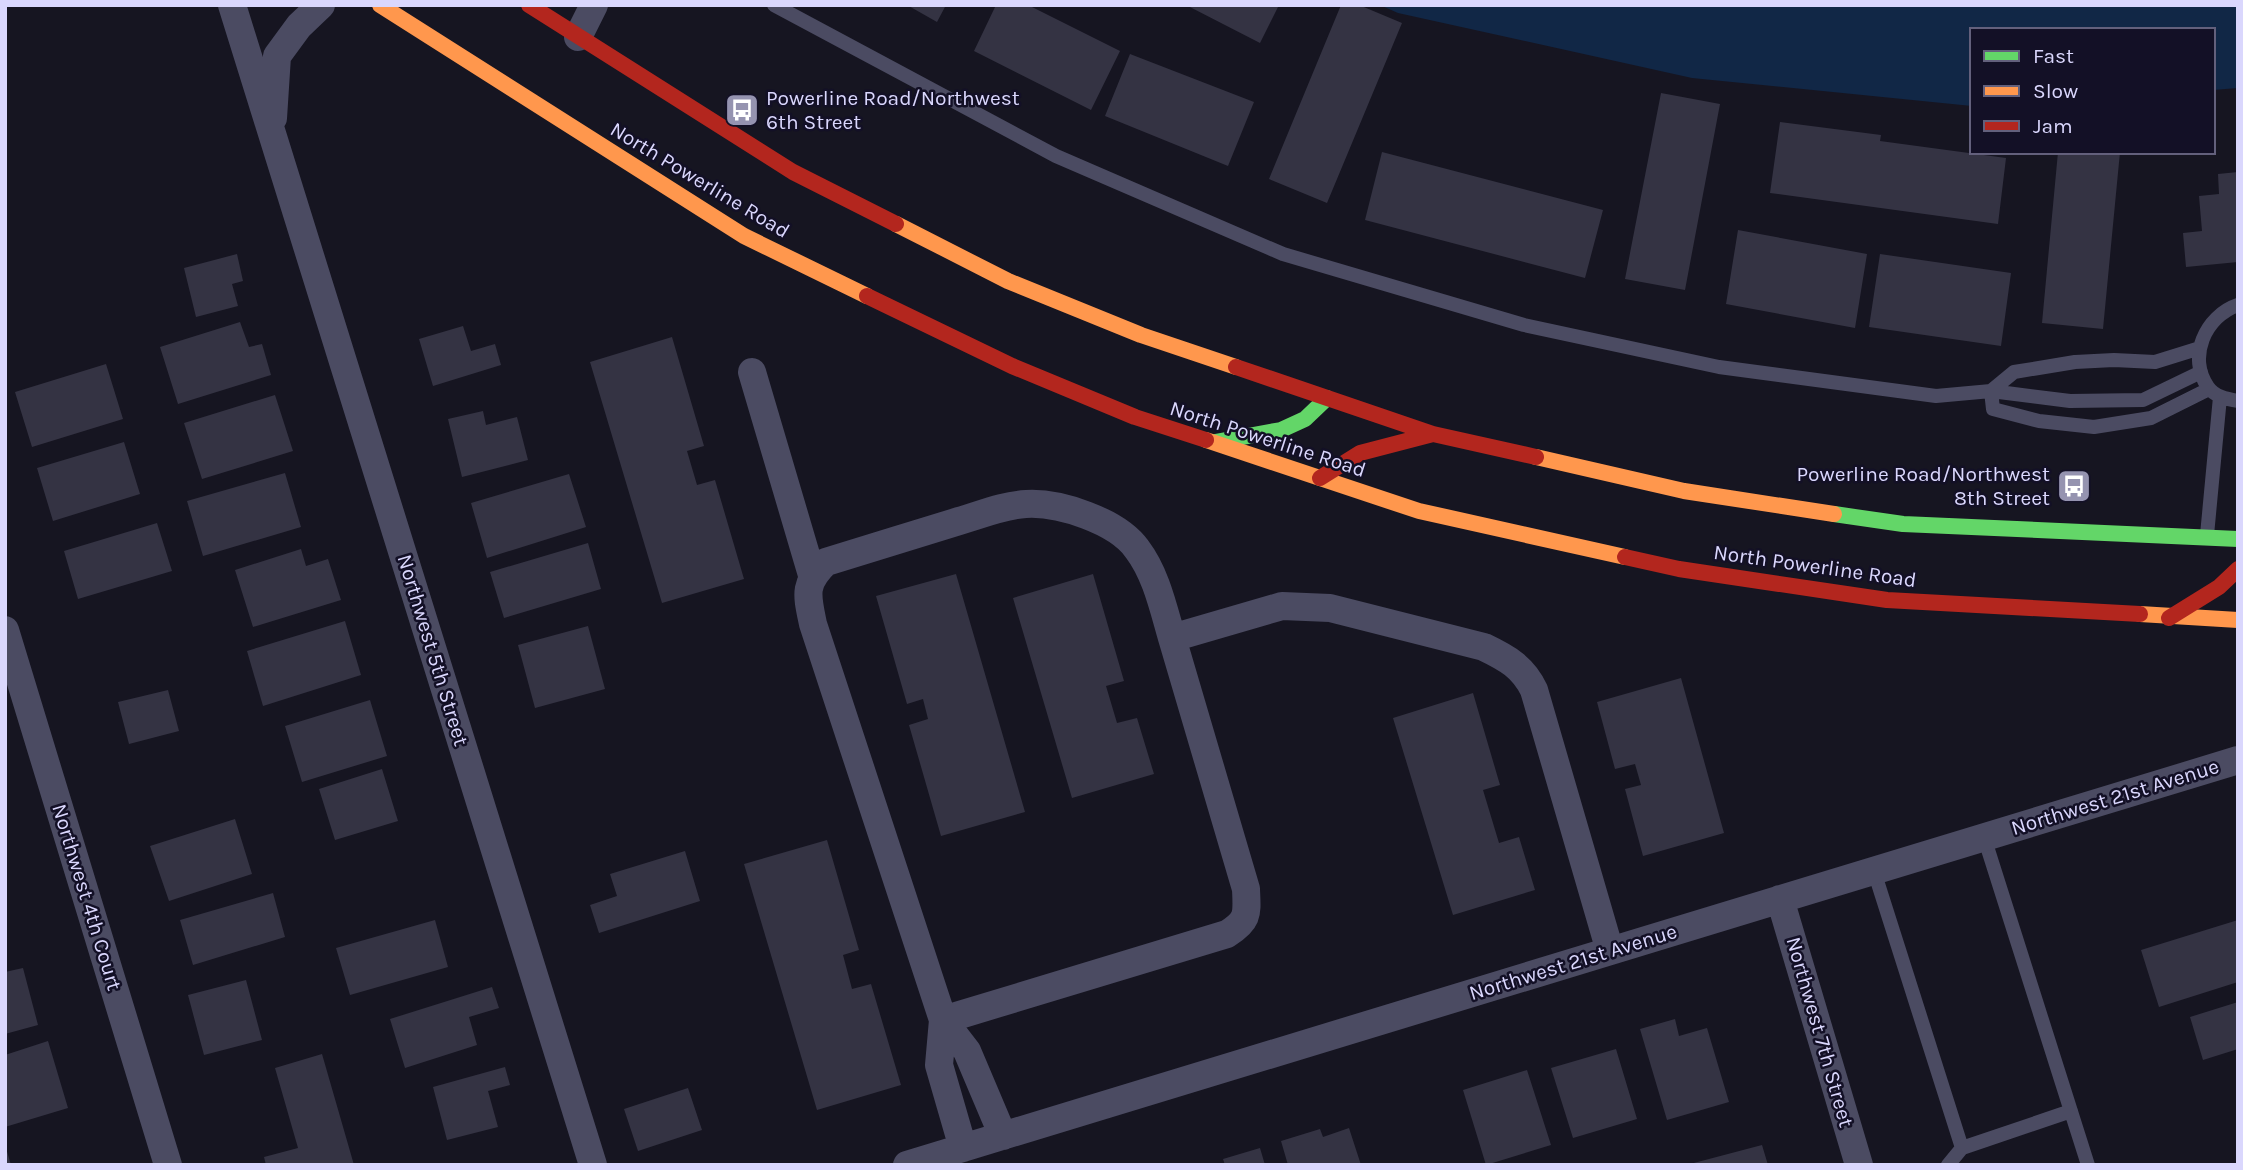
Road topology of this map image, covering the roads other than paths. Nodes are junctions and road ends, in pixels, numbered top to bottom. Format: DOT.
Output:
graph roads {
  1 [pos="232,5"];
  2 [pos="321,5"];
  3 [pos="380,5"];
  4 [pos="529,5"];
  5 [pos="594,5"];
  6 [pos="774,5"];
  7 [pos="578,37"];
  8 [pos="272,135"];
  9 [pos="2238,306"];
  10 [pos="2200,348"];
  11 [pos="752,372"];
  12 [pos="2201,372"];
  13 [pos="1991,391"];
  14 [pos="2215,393"];
  15 [pos="1327,398"];
  16 [pos="2238,401"];
  17 [pos="1433,434"];
  18 [pos="1213,443"];
  19 [pos="1320,478"];
  20 [pos="2207,537"];
  21 [pos="2238,539"];
  22 [pos="2238,569"];
  23 [pos="812,575"];
  24 [pos="2169,618"];
  25 [pos="2238,620"];
  26 [pos="5,629"];
  27 [pos="1172,638"];
  28 [pos="2238,760"];
  29 [pos="1984,837"];
  30 [pos="1874,871"];
  31 [pos="1780,899"];
  32 [pos="1610,951"];
  33 [pos="943,1020"];
  34 [pos="2071,1111"];
  35 [pos="1003,1136"];
  36 [pos="963,1148"];
  37 [pos="1962,1148"];
  38 [pos="168,1165"];
  39 [pos="593,1165"];
  40 [pos="907,1165"];
  41 [pos="1859,1165"];
  42 [pos="1948,1165"];
  43 [pos="2088,1165"];
  1 -- 8 [label="street, Northwest 5th Street"];
  2 -- 8 [label="street, Northwest 5th Street"];
  3 -- 18 [label="main road, North Powerline Road"];
  4 -- 7 [label="main road"];
  5 -- 7 [label="street"];
  6 -- 13 [label="lane"];
  7 -- 15 [label="main road"];
  8 -- 39 [label="street, Northwest 5th Street"];
  9 -- 10 [label="lane"];
  10 -- 12 [label="lane"];
  10 -- 13 [label="lane"];
  11 -- 23 [label="street"];
  12 -- 13 [label="lane"];
  12 -- 14 [label="lane"];
  13 -- 14 [label="lane"];
  14 -- 16 [label="lane"];
  14 -- 20 [label="lane"];
  15 -- 17 [label="main road"];
  15 -- 18 [label="main road"];
  17 -- 19 [label="main road"];
  17 -- 20 [label="main road"];
  18 -- 19 [label="main road, North Powerline Road"];
  19 -- 24 [label="main road, North Powerline Road"];
  20 -- 21 [label="main road"];
  22 -- 24 [label="main road"];
  23 -- 27 [label="street"];
  23 -- 33 [label="street"];
  24 -- 25 [label="main road, North Powerline Road"];
  26 -- 38 [label="street, Northwest 4th Court"];
  27 -- 32 [label="street"];
  27 -- 33 [label="street"];
  28 -- 29 [label="street, Northwest 21st Avenue"];
  29 -- 30 [label="street, Northwest 21st Avenue"];
  29 -- 34 [label="lane"];
  30 -- 31 [label="street, Northwest 21st Avenue"];
  30 -- 37 [label="lane"];
  31 -- 32 [label="street, Northwest 21st Avenue"];
  31 -- 41 [label="street, Northwest 7th Street"];
  32 -- 35 [label="street, Northwest 21st Avenue"];
  33 -- 35 [label="street"];
  33 -- 36 [label="street"];
  34 -- 37 [label="lane"];
  34 -- 43 [label="lane"];
  35 -- 36 [label="street, Northwest 21st Avenue"];
  36 -- 40 [label="street, Northwest 21st Avenue"];
  37 -- 42 [label="lane"];
}
